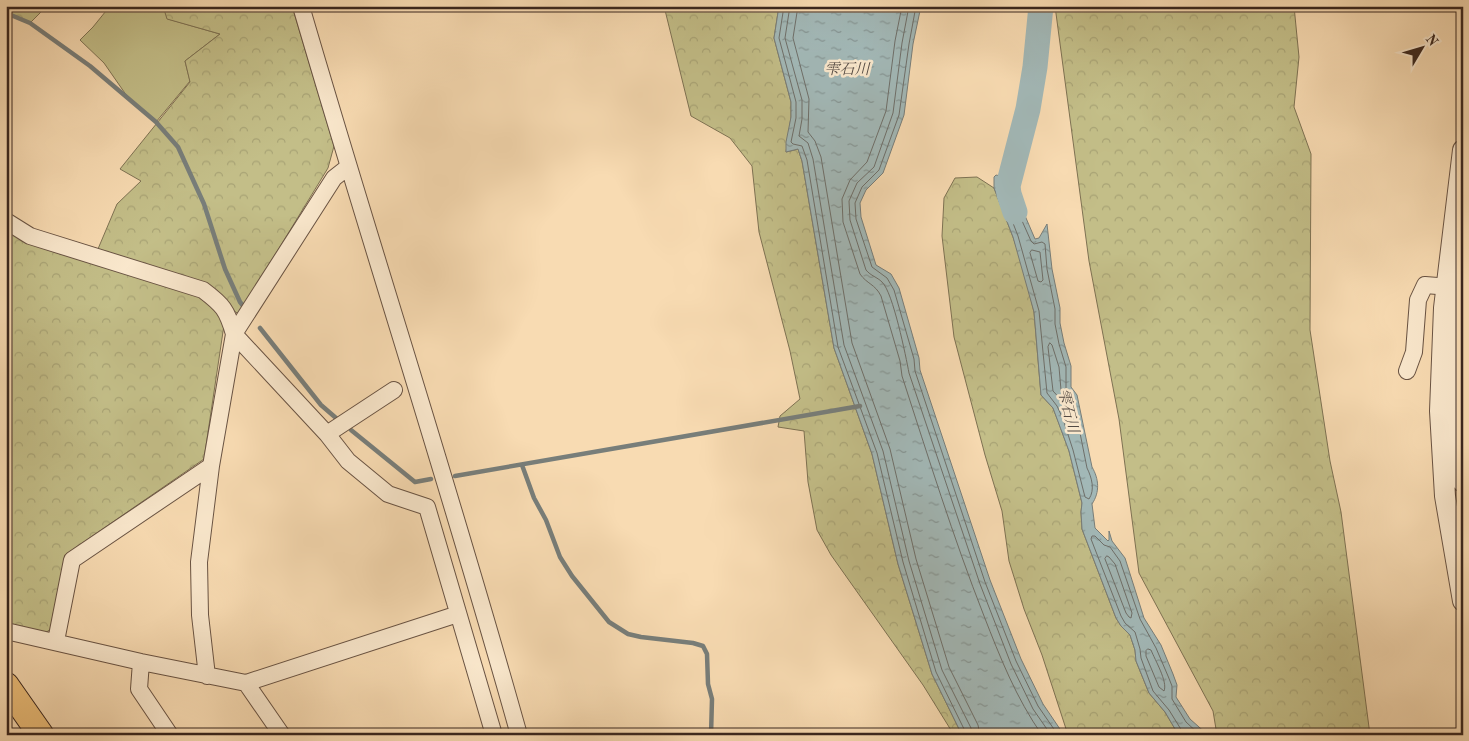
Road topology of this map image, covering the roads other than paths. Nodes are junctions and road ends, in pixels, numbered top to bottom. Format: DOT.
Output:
graph roads {
  1 [pos="301,6"];
  2 [pos="1463,150"];
  3 [pos="348,167"];
  4 [pos="6,221"];
  5 [pos="1455,287"];
  6 [pos="1463,301"];
  7 [pos="234,334"];
  8 [pos="1407,371"];
  9 [pos="394,390"];
  10 [pos="327,434"];
  11 [pos="1461,436"];
  12 [pos="211,466"];
  13 [pos="1463,482"];
  14 [pos="1463,601"];
  15 [pos="458,614"];
  16 [pos="6,631"];
  17 [pos="56,641"];
  18 [pos="141,662"];
  19 [pos="207,676"];
  20 [pos="246,684"];
  21 [pos="6,685"];
  22 [pos="6,715"];
  23 [pos="20,735"];
  24 [pos="41,735"];
  25 [pos="170,735"];
  26 [pos="282,735"];
  27 [pos="494,735"];
  28 [pos="519,735"];
  1 -- 3 [label="street"];
  2 -- 5 [label="street"];
  3 -- 7 [label="street"];
  3 -- 28 [label="street"];
  4 -- 7 [label="street"];
  5 -- 8 [label="street"];
  5 -- 14 [label="street"];
  6 -- 11 [label="street"];
  7 -- 10 [label="street"];
  7 -- 12 [label="street"];
  9 -- 10 [label="street"];
  10 -- 15 [label="street"];
  11 -- 13 [label="street"];
  12 -- 17 [label="street"];
  12 -- 19 [label="street"];
  15 -- 20 [label="street"];
  15 -- 27 [label="street"];
  16 -- 17 [label="street"];
  17 -- 18 [label="street"];
  18 -- 19 [label="street"];
  18 -- 25 [label="street"];
  19 -- 20 [label="street"];
  20 -- 26 [label="street"];
  21 -- 24 [label="main road"];
  22 -- 23 [label="main road"];
}
